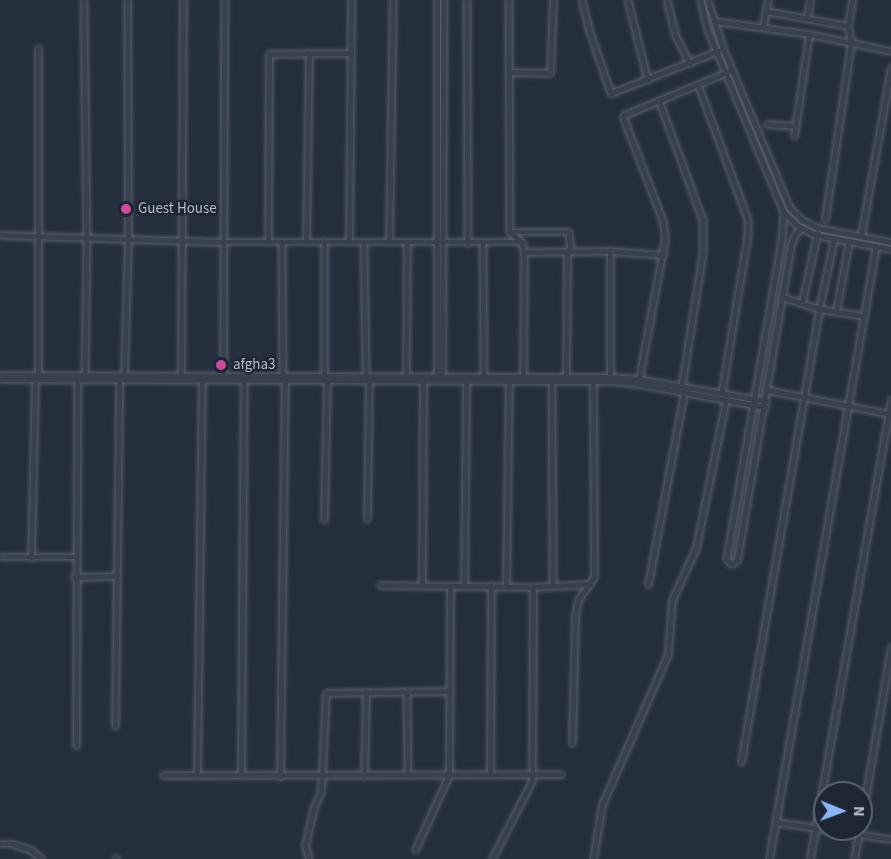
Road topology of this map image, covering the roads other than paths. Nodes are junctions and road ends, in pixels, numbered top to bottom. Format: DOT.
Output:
graph roads {
  1 [pos="84,0"];
  2 [pos="127,0"];
  3 [pos="183,0"];
  4 [pos="224,0"];
  5 [pos="351,0"];
  6 [pos="393,0"];
  7 [pos="437,0"];
  8 [pos="443,0"];
  9 [pos="467,0"];
  10 [pos="509,0"];
  11 [pos="553,0"];
  12 [pos="582,0"];
  13 [pos="628,0"];
  14 [pos="667,0"];
  15 [pos="701,0"];
  16 [pos="708,0"];
  17 [pos="768,0"];
  18 [pos="810,0"];
  19 [pos="852,0"];
  20 [pos="766,11"];
  21 [pos="807,18"];
  22 [pos="715,21"];
  23 [pos="848,26"];
  24 [pos="763,27"];
  25 [pos="809,34"];
  26 [pos="851,42"];
  27 [pos="723,48"];
  28 [pos="39,49"];
  29 [pos="717,51"];
  30 [pos="891,51"];
  31 [pos="309,53"];
  32 [pos="351,53"];
  33 [pos="690,63"];
  34 [pos="891,68"];
  35 [pos="732,70"];
  36 [pos="510,72"];
  37 [pos="726,73"];
  38 [pos="648,80"];
  39 [pos="698,84"];
  40 [pos="659,100"];
  41 [pos="768,124"];
  42 [pos="796,126"];
  43 [pos="794,136"];
  44 [pos="784,212"];
  45 [pos="825,219"];
  46 [pos="802,228"];
  47 [pos="818,228"];
  48 [pos="510,232"];
  49 [pos="0,235"];
  50 [pos="816,235"];
  51 [pos="39,236"];
  52 [pos="861,236"];
  53 [pos="87,237"];
  54 [pos="128,238"];
  55 [pos="834,239"];
  56 [pos="182,241"];
  57 [pos="849,241"];
  58 [pos="224,242"];
  59 [pos="268,242"];
  60 [pos="282,242"];
  61 [pos="306,242"];
  62 [pos="324,242"];
  63 [pos="364,242"];
  64 [pos="389,242"];
  65 [pos="440,242"];
  66 [pos="522,242"];
  67 [pos="891,242"];
  68 [pos="350,243"];
  69 [pos="407,243"];
  70 [pos="468,243"];
  71 [pos="483,243"];
  72 [pos="876,246"];
  73 [pos="891,249"];
  74 [pos="569,251"];
  75 [pos="610,251"];
  76 [pos="524,252"];
  77 [pos="663,255"];
  78 [pos="782,297"];
  79 [pos="802,303"];
  80 [pos="819,309"];
  81 [pos="836,311"];
  82 [pos="864,316"];
  83 [pos="85,375"];
  84 [pos="124,375"];
  85 [pos="181,375"];
  86 [pos="223,375"];
  87 [pos="406,375"];
  88 [pos="484,376"];
  89 [pos="524,376"];
  90 [pos="566,376"];
  91 [pos="0,377"];
  92 [pos="36,377"];
  93 [pos="610,377"];
  94 [pos="161,378"];
  95 [pos="284,378"];
  96 [pos="325,378"];
  97 [pos="368,378"];
  98 [pos="440,378"];
  99 [pos="639,379"];
  100 [pos="77,380"];
  101 [pos="119,380"];
  102 [pos="202,380"];
  103 [pos="630,380"];
  104 [pos="244,381"];
  105 [pos="423,381"];
  106 [pos="466,381"];
  107 [pos="509,381"];
  108 [pos="552,381"];
  109 [pos="593,381"];
  110 [pos="682,386"];
  111 [pos="767,390"];
  112 [pos="684,392"];
  113 [pos="722,393"];
  114 [pos="804,398"];
  115 [pos="726,399"];
  116 [pos="756,399"];
  117 [pos="891,400"];
  118 [pos="765,404"];
  119 [pos="755,406"];
  120 [pos="848,407"];
  121 [pos="890,414"];
  122 [pos="368,519"];
  123 [pos="324,520"];
  124 [pos="0,557"];
  125 [pos="74,557"];
  126 [pos="31,558"];
  127 [pos="115,576"];
  128 [pos="74,577"];
  129 [pos="553,584"];
  130 [pos="590,584"];
  131 [pos="380,585"];
  132 [pos="422,585"];
  133 [pos="648,585"];
  134 [pos="450,586"];
  135 [pos="464,586"];
  136 [pos="491,586"];
  137 [pos="506,586"];
  138 [pos="533,587"];
  139 [pos="891,648"];
  140 [pos="450,691"];
  141 [pos="366,692"];
  142 [pos="407,692"];
  143 [pos="115,726"];
  144 [pos="572,743"];
  145 [pos="76,746"];
  146 [pos="741,762"];
  147 [pos="490,774"];
  148 [pos="532,774"];
  149 [pos="561,774"];
  150 [pos="408,775"];
  151 [pos="449,775"];
  152 [pos="163,776"];
  153 [pos="197,776"];
  154 [pos="241,776"];
  155 [pos="364,776"];
  156 [pos="280,777"];
  157 [pos="321,777"];
  158 [pos="824,781"];
  159 [pos="868,781"];
  160 [pos="777,822"];
  161 [pos="813,828"];
  162 [pos="873,835"];
  163 [pos="891,839"];
  164 [pos="813,841"];
  165 [pos="858,841"];
  166 [pos="0,844"];
  167 [pos="415,850"];
  168 [pos="42,859"];
  169 [pos="309,859"];
  170 [pos="492,859"];
  171 [pos="593,859"];
  172 [pos="769,859"];
  173 [pos="810,859"];
  174 [pos="854,859"];
  1 -- 53 [label="street"];
  2 -- 54 [label="street"];
  3 -- 56 [label="street"];
  4 -- 58 [label="street"];
  5 -- 32 [label="street"];
  6 -- 64 [label="street"];
  7 -- 65 [label="street"];
  8 -- 65 [label="street"];
  9 -- 70 [label="street"];
  10 -- 36 [label="street"];
  11 -- 36 [label="street"];
  12 -- 38 [label="street"];
  13 -- 38 [label="street"];
  14 -- 33 [label="street"];
  15 -- 29 [label="street"];
  16 -- 22 [label="street"];
  17 -- 20 [label="street"];
  18 -- 21 [label="street"];
  19 -- 23 [label="street"];
  20 -- 21 [label="street"];
  20 -- 24 [label="street"];
  21 -- 23 [label="street"];
  22 -- 24 [label="street"];
  22 -- 27 [label="street"];
  23 -- 26 [label="street"];
  24 -- 25 [label="street"];
  25 -- 26 [label="street"];
  25 -- 42 [label="street"];
  26 -- 30 [label="street"];
  26 -- 45 [label="street"];
  27 -- 29 [label="street"];
  27 -- 35 [label="street"];
  28 -- 51 [label="street"];
  29 -- 33 [label="street"];
  29 -- 37 [label="street"];
  31 -- 32 [label="street"];
  31 -- 59 [label="street"];
  31 -- 61 [label="street"];
  32 -- 68 [label="street"];
  33 -- 38 [label="street"];
  34 -- 52 [label="street"];
  35 -- 37 [label="street"];
  35 -- 47 [label="street"];
  36 -- 48 [label="street"];
  37 -- 39 [label="street"];
  37 -- 44 [label="street"];
  39 -- 40 [label="street"];
  39 -- 113 [label="street"];
  40 -- 77 [label="street"];
  40 -- 110 [label="street"];
  41 -- 42 [label="street"];
  42 -- 43 [label="street"];
  44 -- 46 [label="street"];
  44 -- 116 [label="street"];
  46 -- 50 [label="street"];
  46 -- 78 [label="street"];
  47 -- 50 [label="street"];
  47 -- 52 [label="street"];
  48 -- 66 [label="street"];
  48 -- 74 [label="street"];
  49 -- 51 [label="street"];
  50 -- 55 [label="street"];
  50 -- 79 [label="street"];
  51 -- 53 [label="street"];
  51 -- 92 [label="street"];
  52 -- 67 [label="street"];
  53 -- 54 [label="street"];
  53 -- 83 [label="street"];
  54 -- 56 [label="street"];
  54 -- 84 [label="street"];
  55 -- 57 [label="street"];
  55 -- 80 [label="street"];
  56 -- 58 [label="street"];
  56 -- 85 [label="street"];
  57 -- 72 [label="street"];
  57 -- 81 [label="street"];
  58 -- 59 [label="street"];
  58 -- 86 [label="street"];
  59 -- 60 [label="street"];
  60 -- 61 [label="street"];
  60 -- 95 [label="street"];
  61 -- 62 [label="street"];
  62 -- 68 [label="street"];
  62 -- 96 [label="street"];
  63 -- 64 [label="street"];
  63 -- 68 [label="street"];
  63 -- 97 [label="street"];
  64 -- 69 [label="street"];
  65 -- 69 [label="street"];
  65 -- 70 [label="street"];
  65 -- 98 [label="street"];
  66 -- 71 [label="street"];
  66 -- 76 [label="street"];
  69 -- 87 [label="street"];
  70 -- 71 [label="street"];
  71 -- 88 [label="street"];
  72 -- 73 [label="street"];
  72 -- 82 [label="street"];
  74 -- 75 [label="street"];
  74 -- 76 [label="street"];
  74 -- 90 [label="street"];
  75 -- 77 [label="street"];
  75 -- 93 [label="street"];
  76 -- 89 [label="street"];
  77 -- 99 [label="street"];
  78 -- 79 [label="street"];
  78 -- 111 [label="street"];
  79 -- 80 [label="street"];
  80 -- 81 [label="street"];
  80 -- 114 [label="street"];
  81 -- 82 [label="street"];
  82 -- 120 [label="street"];
  83 -- 84 [label="street"];
  83 -- 92 [label="street"];
  84 -- 94 [label="street"];
  85 -- 86 [label="street"];
  85 -- 94 [label="street"];
  86 -- 95 [label="street"];
  87 -- 97 [label="street"];
  87 -- 98 [label="street"];
  88 -- 89 [label="street"];
  88 -- 98 [label="street"];
  89 -- 90 [label="street"];
  90 -- 93 [label="street"];
  91 -- 92 [label="street"];
  92 -- 100 [label="street"];
  92 -- 126 [label="street"];
  93 -- 103 [label="street"];
  94 -- 101 [label="street"];
  94 -- 102 [label="street"];
  95 -- 96 [label="street"];
  95 -- 104 [label="street"];
  95 -- 156 [label="street"];
  96 -- 97 [label="street"];
  96 -- 123 [label="street"];
  97 -- 105 [label="street"];
  97 -- 122 [label="street"];
  98 -- 105 [label="street"];
  98 -- 106 [label="street"];
  99 -- 103 [label="street"];
  99 -- 110 [label="street"];
  100 -- 101 [label="street"];
  100 -- 125 [label="street"];
  101 -- 127 [label="street"];
  102 -- 104 [label="street"];
  102 -- 153 [label="street"];
  103 -- 109 [label="street"];
  103 -- 112 [label="street"];
  104 -- 154 [label="street"];
  105 -- 132 [label="street"];
  106 -- 107 [label="street"];
  106 -- 135 [label="street"];
  107 -- 108 [label="street"];
  107 -- 137 [label="street"];
  108 -- 109 [label="street"];
  108 -- 129 [label="street"];
  109 -- 130 [label="street"];
  110 -- 113 [label="street"];
  111 -- 114 [label="street"];
  111 -- 118 [label="street"];
  112 -- 115 [label="street"];
  112 -- 133 [label="street"];
  113 -- 116 [label="street"];
  114 -- 120 [label="street"];
  114 -- 146 [label="street"];
  115 -- 119 [label="street"];
  115 -- 171 [label="street"];
  116 -- 118 [label="street"];
  116 -- 119 [label="street"];
  117 -- 121 [label="street"];
  118 -- 119 [label="street"];
  118 -- 119 [label="street"];
  120 -- 121 [label="street"];
  120 -- 160 [label="street"];
  121 -- 158 [label="street"];
  124 -- 126 [label="street"];
  125 -- 126 [label="street"];
  125 -- 128 [label="street"];
  127 -- 128 [label="street"];
  127 -- 143 [label="street"];
  128 -- 145 [label="street"];
  129 -- 130 [label="street"];
  129 -- 138 [label="street"];
  130 -- 144 [label="street"];
  131 -- 132 [label="street"];
  132 -- 134 [label="street"];
  134 -- 135 [label="street"];
  134 -- 140 [label="street"];
  135 -- 136 [label="street"];
  136 -- 137 [label="street"];
  136 -- 147 [label="street"];
  137 -- 138 [label="street"];
  138 -- 148 [label="street"];
  139 -- 159 [label="street"];
  140 -- 142 [label="street"];
  140 -- 151 [label="street"];
  141 -- 142 [label="street"];
  141 -- 155 [label="street"];
  141 -- 157 [label="street"];
  142 -- 150 [label="street"];
  147 -- 148 [label="street"];
  147 -- 151 [label="street"];
  148 -- 149 [label="street"];
  148 -- 170 [label="street"];
  150 -- 151 [label="street"];
  150 -- 155 [label="street"];
  151 -- 167 [label="street"];
  152 -- 153 [label="street"];
  153 -- 154 [label="street"];
  154 -- 156 [label="street"];
  155 -- 157 [label="street"];
  156 -- 157 [label="street"];
  157 -- 169 [label="street"];
  160 -- 161 [label="street"];
  160 -- 172 [label="street"];
  162 -- 163 [label="street"];
  164 -- 173 [label="street"];
  165 -- 174 [label="street"];
  166 -- 168 [label="street"];
}
